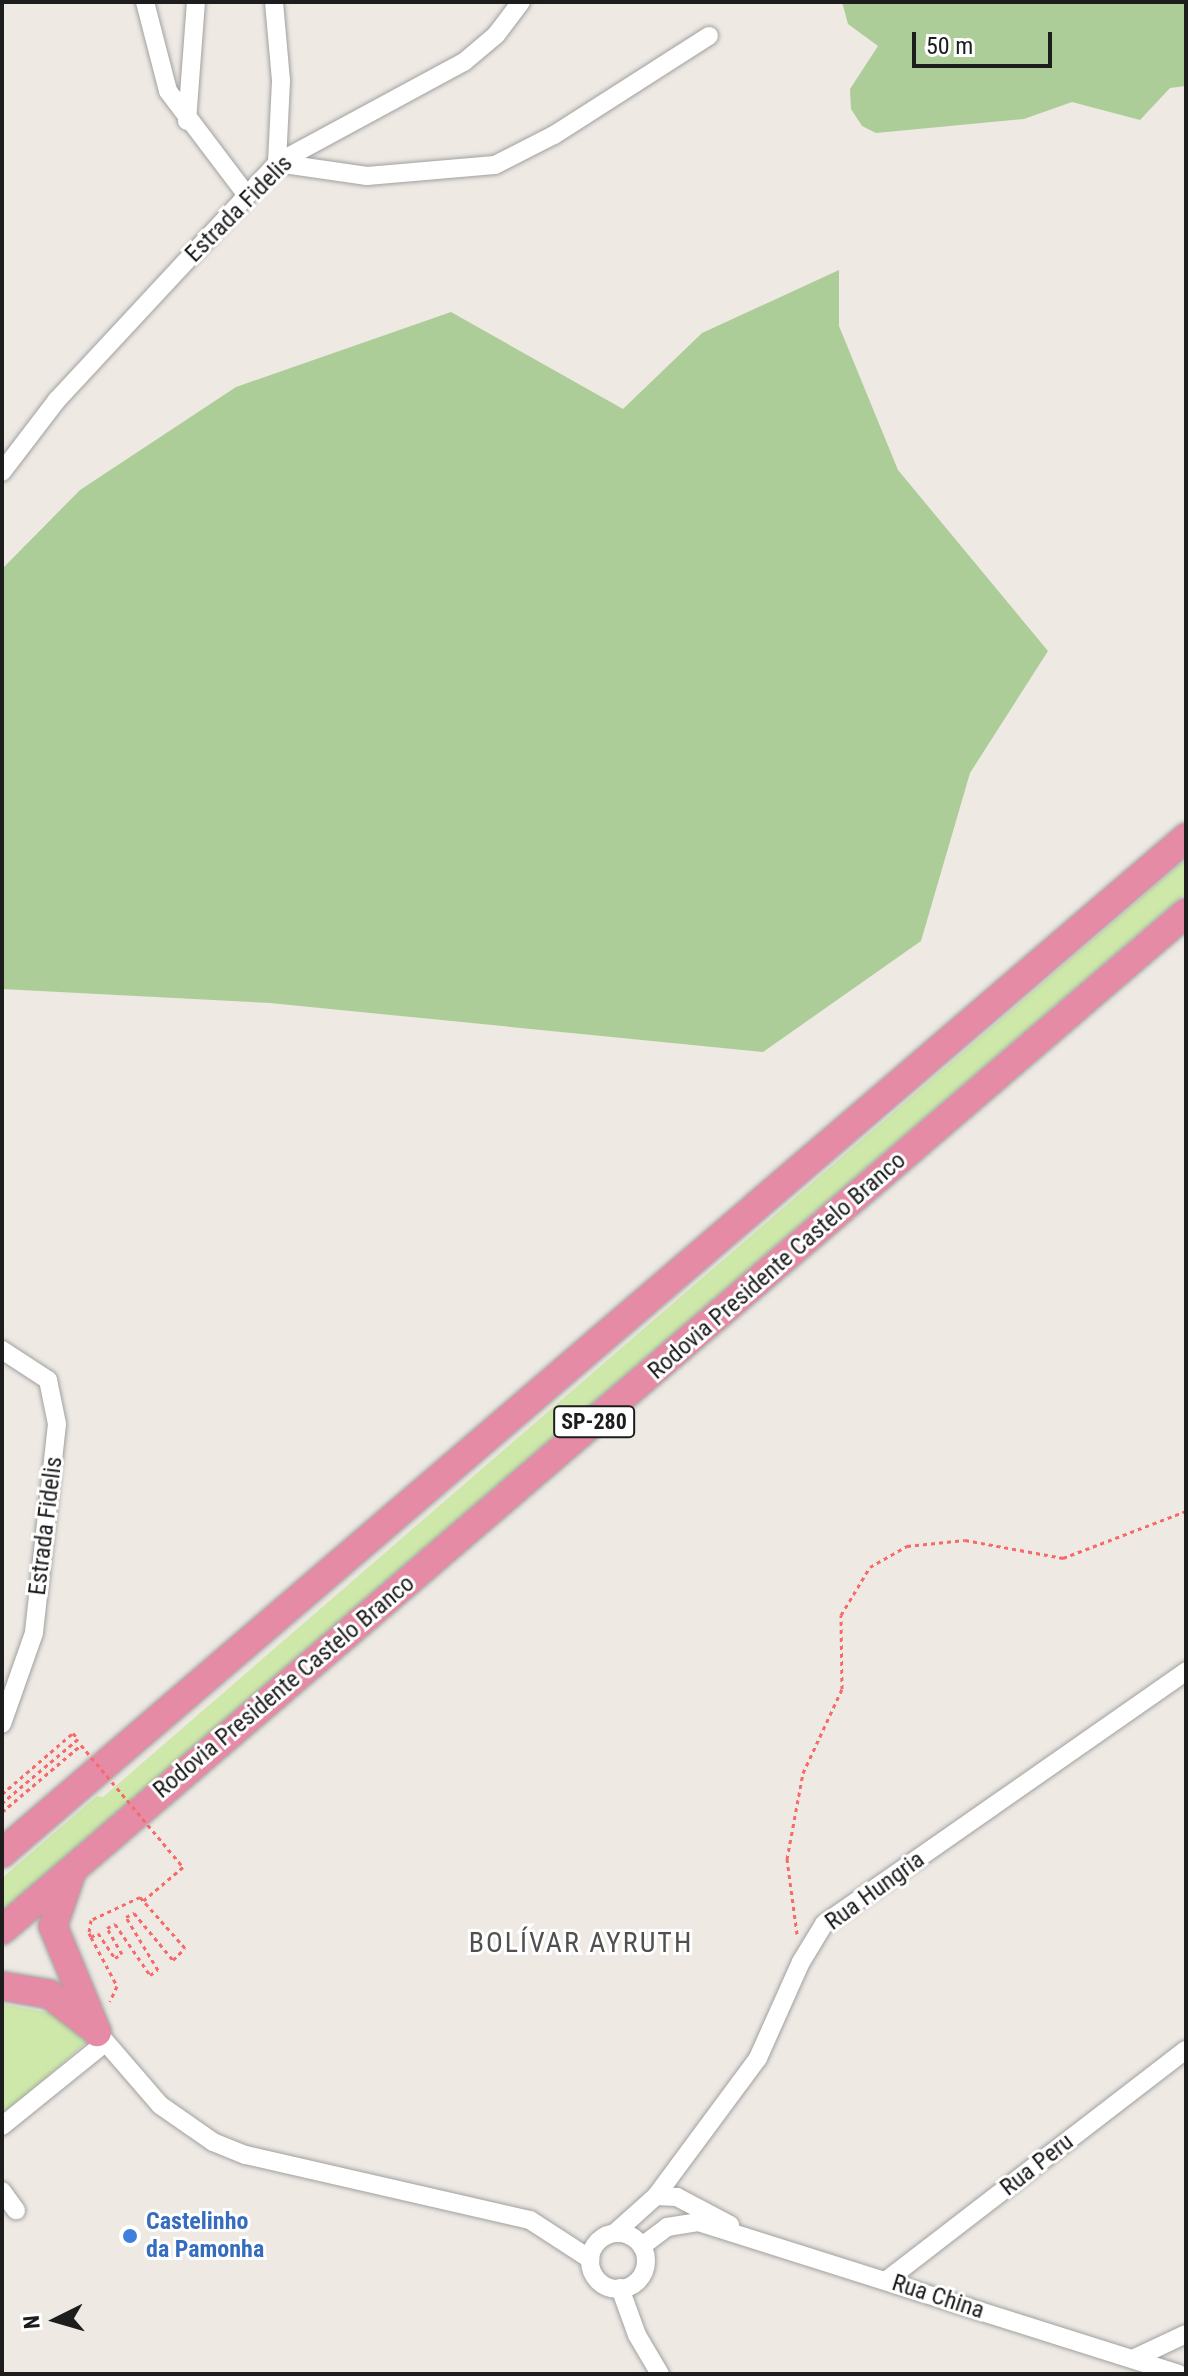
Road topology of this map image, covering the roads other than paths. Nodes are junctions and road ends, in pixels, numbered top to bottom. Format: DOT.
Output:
graph roads {
  1 [pos="145,2"];
  2 [pos="196,2"];
  3 [pos="274,2"];
  4 [pos="521,2"];
  5 [pos="709,36"];
  6 [pos="187,121"];
  7 [pos="277,163"];
  8 [pos="246,194"];
  9 [pos="2,472"];
  10 [pos="1186,838"];
  11 [pos="1186,913"];
  12 [pos="2,1350"];
  13 [pos="1186,1671"];
  14 [pos="2,1724"];
  15 [pos="2,1853"];
  16 [pos="76,1865"];
  17 [pos="2,1930"];
  18 [pos="2,1986"];
  19 [pos="101,2037"];
  20 [pos="1186,2050"];
  21 [pos="2,2126"];
  22 [pos="2,2191"];
  23 [pos="656,2196"];
  24 [pos="16,2210"];
  25 [pos="549,2230"];
  26 [pos="741,2234"];
  27 [pos="608,2235"];
  28 [pos="642,2246"];
  29 [pos="590,2259"];
  30 [pos="887,2280"];
  31 [pos="620,2288"];
  32 [pos="1186,2334"];
  33 [pos="1135,2358"];
  34 [pos="660,2374"];
  35 [pos="1179,2374"];
  1 -- 6 [label="street"];
  2 -- 6 [label="street"];
  3 -- 7 [label="street"];
  4 -- 7 [label="street, Estrada Fidelis"];
  5 -- 7 [label="street"];
  6 -- 8 [label="street"];
  7 -- 8 [label="street, Estrada Fidelis"];
  8 -- 9 [label="street, Estrada Fidelis"];
  10 -- 15 [label="highway, SP-280"];
  11 -- 16 [label="highway, Rodovia Presidente Castelo Branco / SP-280"];
  12 -- 14 [label="street, Estrada Fidelis"];
  13 -- 23 [label="street, Rua Hungria"];
  16 -- 17 [label="highway, Rodovia Presidente Castelo Branco / SP-280"];
  16 -- 19 [label="highway"];
  18 -- 19 [label="highway"];
  19 -- 21 [label="street"];
  19 -- 25 [label="street"];
  20 -- 30 [label="street, Rua Peru"];
  22 -- 24 [label="street"];
  23 -- 26 [label="street, Rua China"];
  23 -- 27 [label="street"];
  25 -- 27 [label="street"];
  25 -- 29 [label="street"];
  26 -- 28 [label="street, Rua China"];
  26 -- 30 [label="street, Rua China"];
  27 -- 28 [label="street"];
  27 -- 29 [label="street"];
  28 -- 31 [label="street"];
  29 -- 31 [label="street"];
  30 -- 33 [label="street, Rua China"];
  31 -- 34 [label="street"];
  32 -- 33 [label="street"];
  33 -- 35 [label="street, Rua China"];
}
